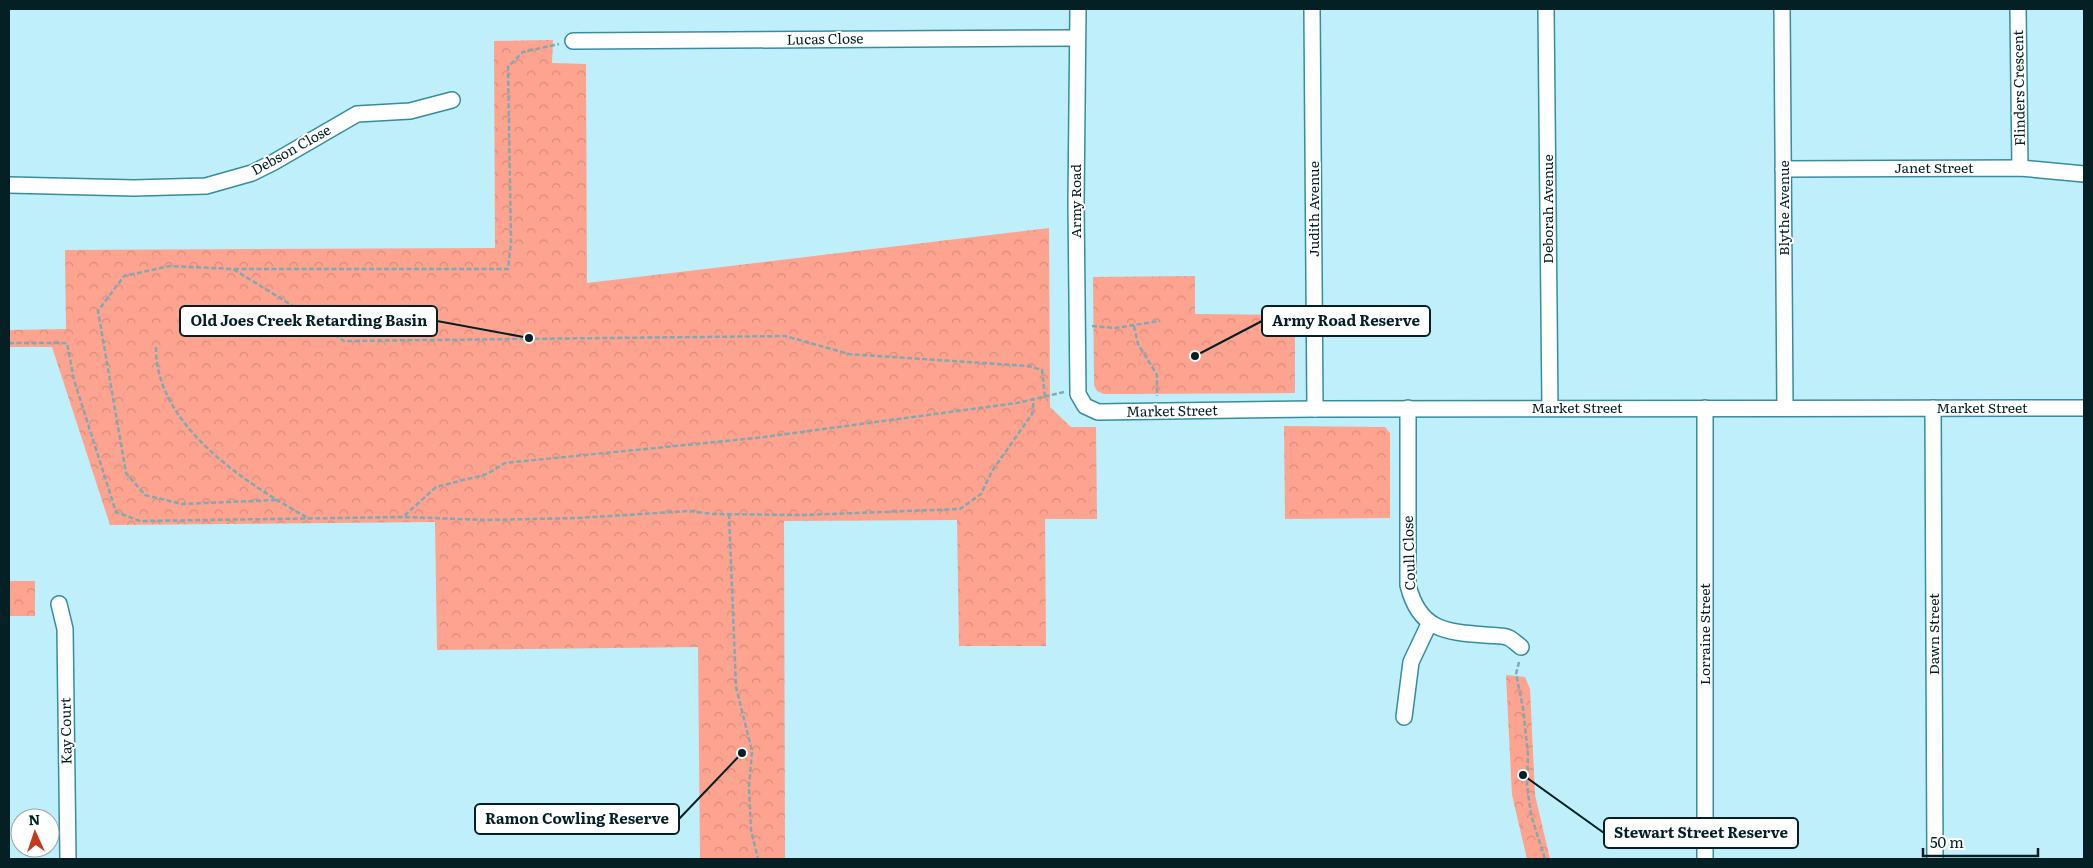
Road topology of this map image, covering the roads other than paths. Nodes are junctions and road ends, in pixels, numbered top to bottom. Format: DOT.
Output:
graph roads {
  1 [pos="1078,9"];
  2 [pos="1312,9"];
  3 [pos="1546,9"];
  4 [pos="1782,9"];
  5 [pos="2018,9"];
  6 [pos="1077,38"];
  7 [pos="572,41"];
  8 [pos="452,100"];
  9 [pos="2020,168"];
  10 [pos="1783,169"];
  11 [pos="2084,174"];
  12 [pos="9,185"];
  13 [pos="1078,394"];
  14 [pos="1315,408"];
  15 [pos="1408,408"];
  16 [pos="1550,408"];
  17 [pos="1705,408"];
  18 [pos="1785,408"];
  19 [pos="1933,408"];
  20 [pos="2084,408"];
  21 [pos="59,604"];
  22 [pos="1429,624"];
  23 [pos="1521,647"];
  24 [pos="1404,717"];
  25 [pos="68,859"];
  26 [pos="1705,859"];
  27 [pos="1936,859"];
  1 -- 6 [label="street, Army Road"];
  2 -- 14 [label="street, Judith Avenue"];
  3 -- 16 [label="street, Deborah Avenue"];
  4 -- 10 [label="street, Blythe Avenue"];
  5 -- 9 [label="street, Flinders Crescent"];
  6 -- 7 [label="street, Lucas Close"];
  6 -- 13 [label="street, Army Road"];
  8 -- 12 [label="street, Debson Close"];
  9 -- 10 [label="street, Janet Street"];
  9 -- 11 [label="street, Janet Street"];
  10 -- 18 [label="street, Blythe Avenue"];
  13 -- 14 [label="street, Market Street"];
  14 -- 15 [label="street, Market Street"];
  15 -- 16 [label="street, Market Street"];
  15 -- 22 [label="street, Coull Close"];
  16 -- 17 [label="street, Market Street"];
  17 -- 18 [label="street, Market Street"];
  17 -- 26 [label="street, Lorraine Street"];
  18 -- 19 [label="street, Market Street"];
  19 -- 20 [label="street, Market Street"];
  19 -- 27 [label="street, Dawn Street"];
  21 -- 25 [label="street, Kay Court"];
  22 -- 23 [label="street"];
  22 -- 24 [label="street"];
}
